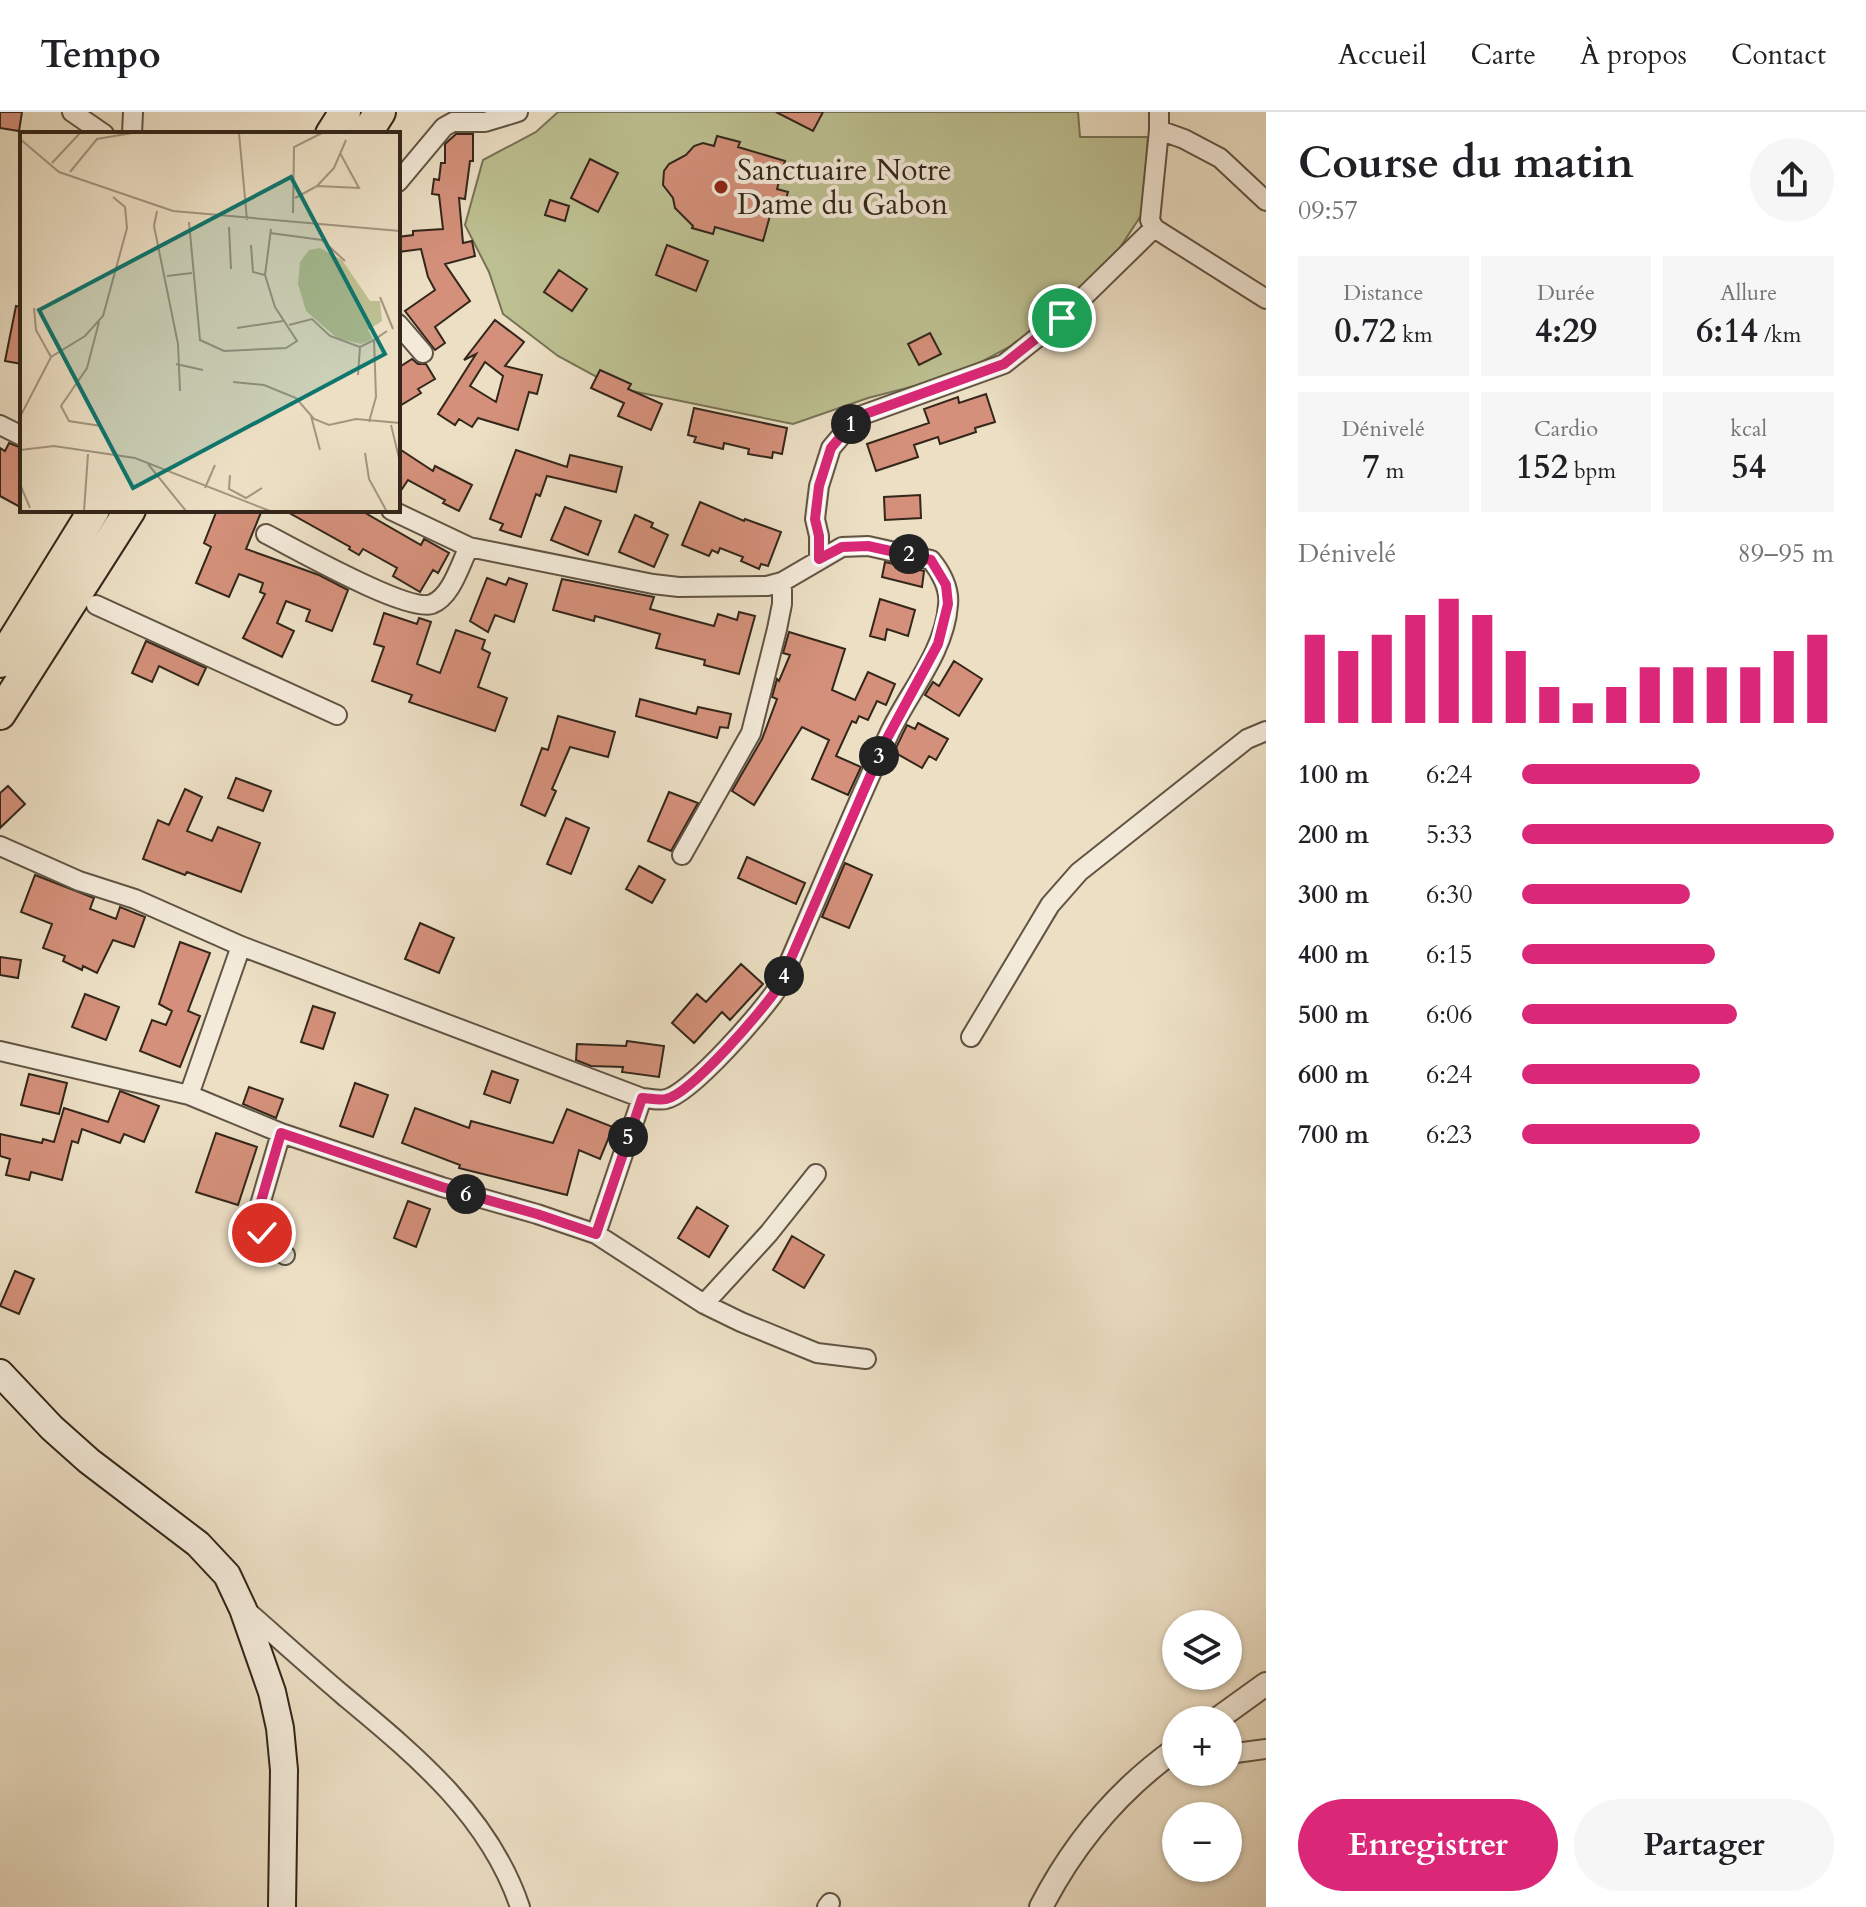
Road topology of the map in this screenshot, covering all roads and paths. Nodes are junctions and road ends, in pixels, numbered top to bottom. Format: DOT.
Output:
graph roads {
  1 [pos="72,112"];
  2 [pos="133,112"];
  3 [pos="345,112"];
  4 [pos="380,112"];
  5 [pos="518,112"];
  6 [pos="1159,121"];
  7 [pos="101,132"];
  8 [pos="132,132"];
  9 [pos="332,132"];
  10 [pos="367,132"];
  11 [pos="400,180"];
  12 [pos="1266,201"];
  13 [pos="1154,228"];
  14 [pos="1266,299"];
  15 [pos="400,326"];
  16 [pos="423,353"];
  17 [pos="0,425"];
  18 [pos="20,435"];
  19 [pos="93,512"];
  20 [pos="129,512"];
  21 [pos="395,512"];
  22 [pos="266,534"];
  23 [pos="469,547"];
  24 [pos="819,559"];
  25 [pos="782,582"];
  26 [pos="96,605"];
  27 [pos="0,662"];
  28 [pos="0,714"];
  29 [pos="337,715"];
  30 [pos="1266,731"];
  31 [pos="0,846"];
  32 [pos="682,855"];
  33 [pos="241,946"];
  34 [pos="971,1037"];
  35 [pos="0,1051"];
  36 [pos="189,1095"];
  37 [pos="642,1098"];
  38 [pos="281,1133"];
  39 [pos="816,1174"];
  40 [pos="596,1234"];
  41 [pos="285,1255"];
  42 [pos="704,1304"];
  43 [pos="866,1359"];
  44 [pos="0,1373"];
  45 [pos="243,1609"];
  46 [pos="1266,1684"];
  47 [pos="1235,1706"];
  48 [pos="1266,1749"];
  49 [pos="1242,1752"];
  50 [pos="1162,1761"];
  51 [pos="282,1907"];
  52 [pos="520,1907"];
  53 [pos="1041,1907"];
  1 -- 7 [label="street"];
  2 -- 8 [label="street"];
  3 -- 9 [label="highway"];
  4 -- 10 [label="highway"];
  5 -- 11 [label="street"];
  6 -- 12 [label="street"];
  6 -- 13 [label="street"];
  13 -- 14 [label="street"];
  13 -- 24 [label="street"];
  15 -- 16 [label="street"];
  17 -- 18 [label="street"];
  19 -- 27 [label="highway"];
  20 -- 28 [label="highway"];
  21 -- 23 [label="street"];
  22 -- 23 [label="street"];
  23 -- 25 [label="street"];
  24 -- 25 [label="street"];
  24 -- 37 [label="street"];
  25 -- 32 [label="street"];
  26 -- 29 [label="street"];
  30 -- 34 [label="street"];
  31 -- 33 [label="street"];
  33 -- 36 [label="street"];
  33 -- 37 [label="street"];
  35 -- 36 [label="street"];
  36 -- 38 [label="street"];
  37 -- 40 [label="street"];
  38 -- 40 [label="street"];
  38 -- 41 [label="street"];
  39 -- 42 [label="street"];
  40 -- 42 [label="street"];
  42 -- 43 [label="street"];
  44 -- 45 [label="main road"];
  45 -- 51 [label="main road"];
  45 -- 52 [label="street"];
  46 -- 47 [label="street"];
  48 -- 49 [label="street"];
  50 -- 53 [label="street"];
}
